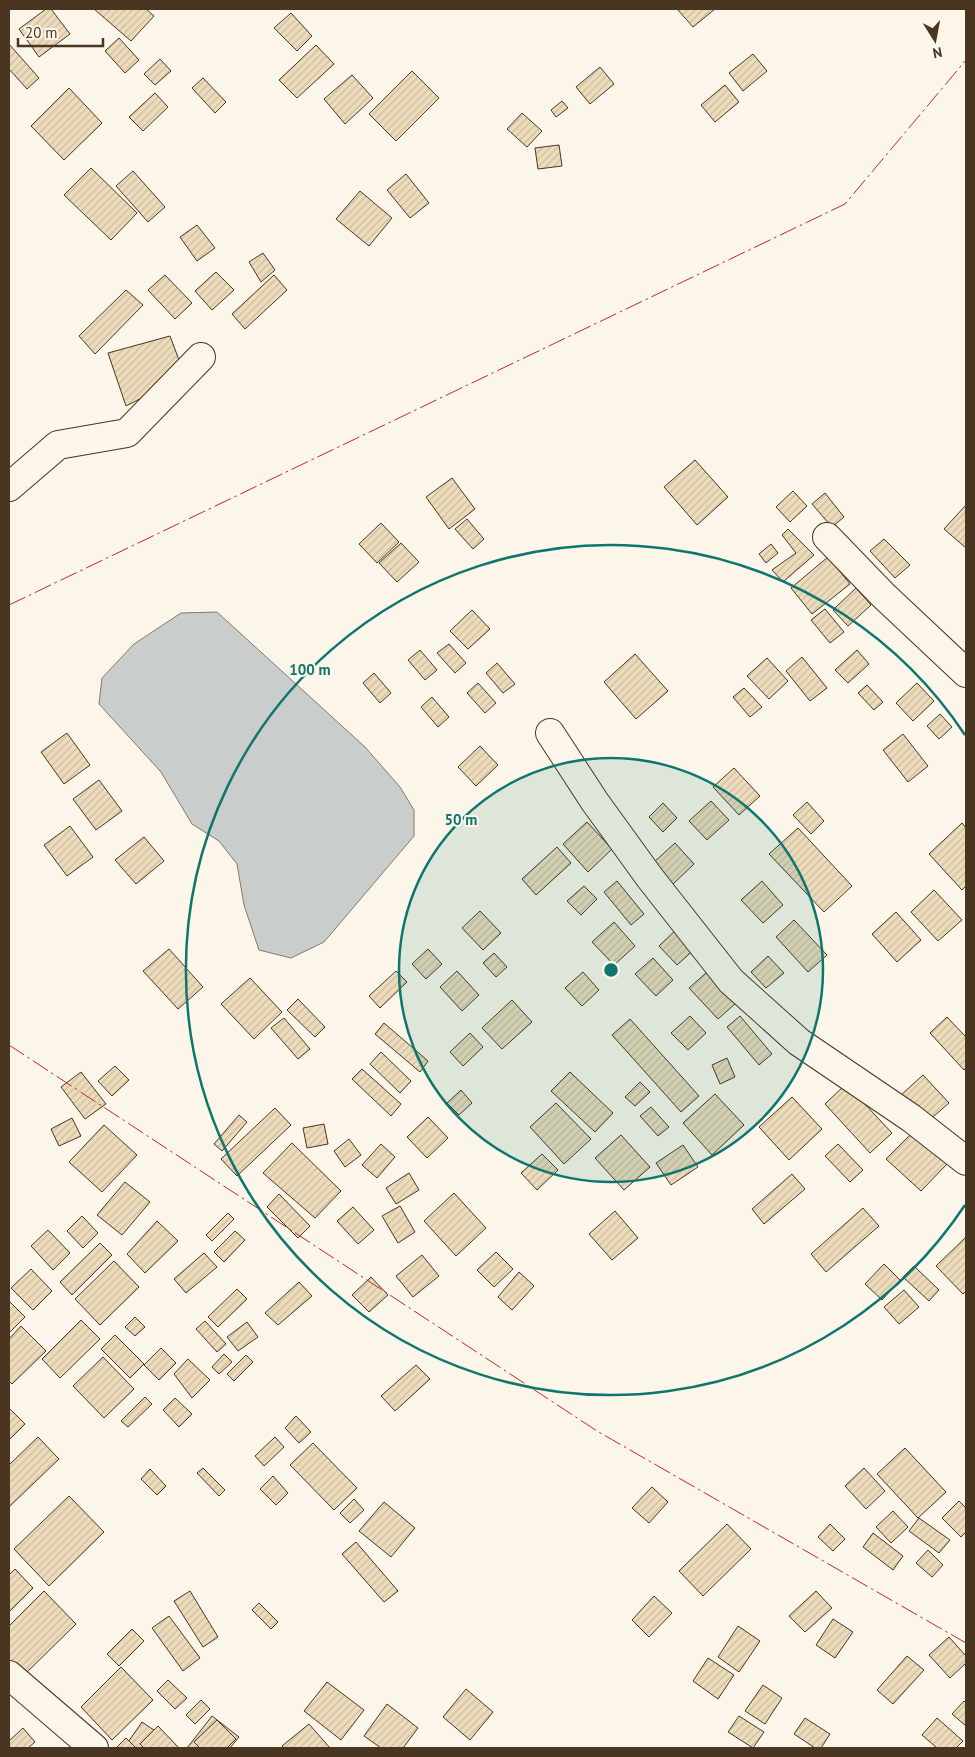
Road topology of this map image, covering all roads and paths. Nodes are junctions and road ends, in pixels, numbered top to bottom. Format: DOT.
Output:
graph roads {
  1 [pos="201,357"];
  2 [pos="9,487"];
  3 [pos="827,537"];
  4 [pos="966,673"];
  5 [pos="550,733"];
  6 [pos="966,1161"];
  7 [pos="9,1675"];
  8 [pos="94,1748"];
  1 -- 2 [label="street"];
  3 -- 4 [label="street"];
  5 -- 6 [label="street"];
  7 -- 8 [label="street"];
}
